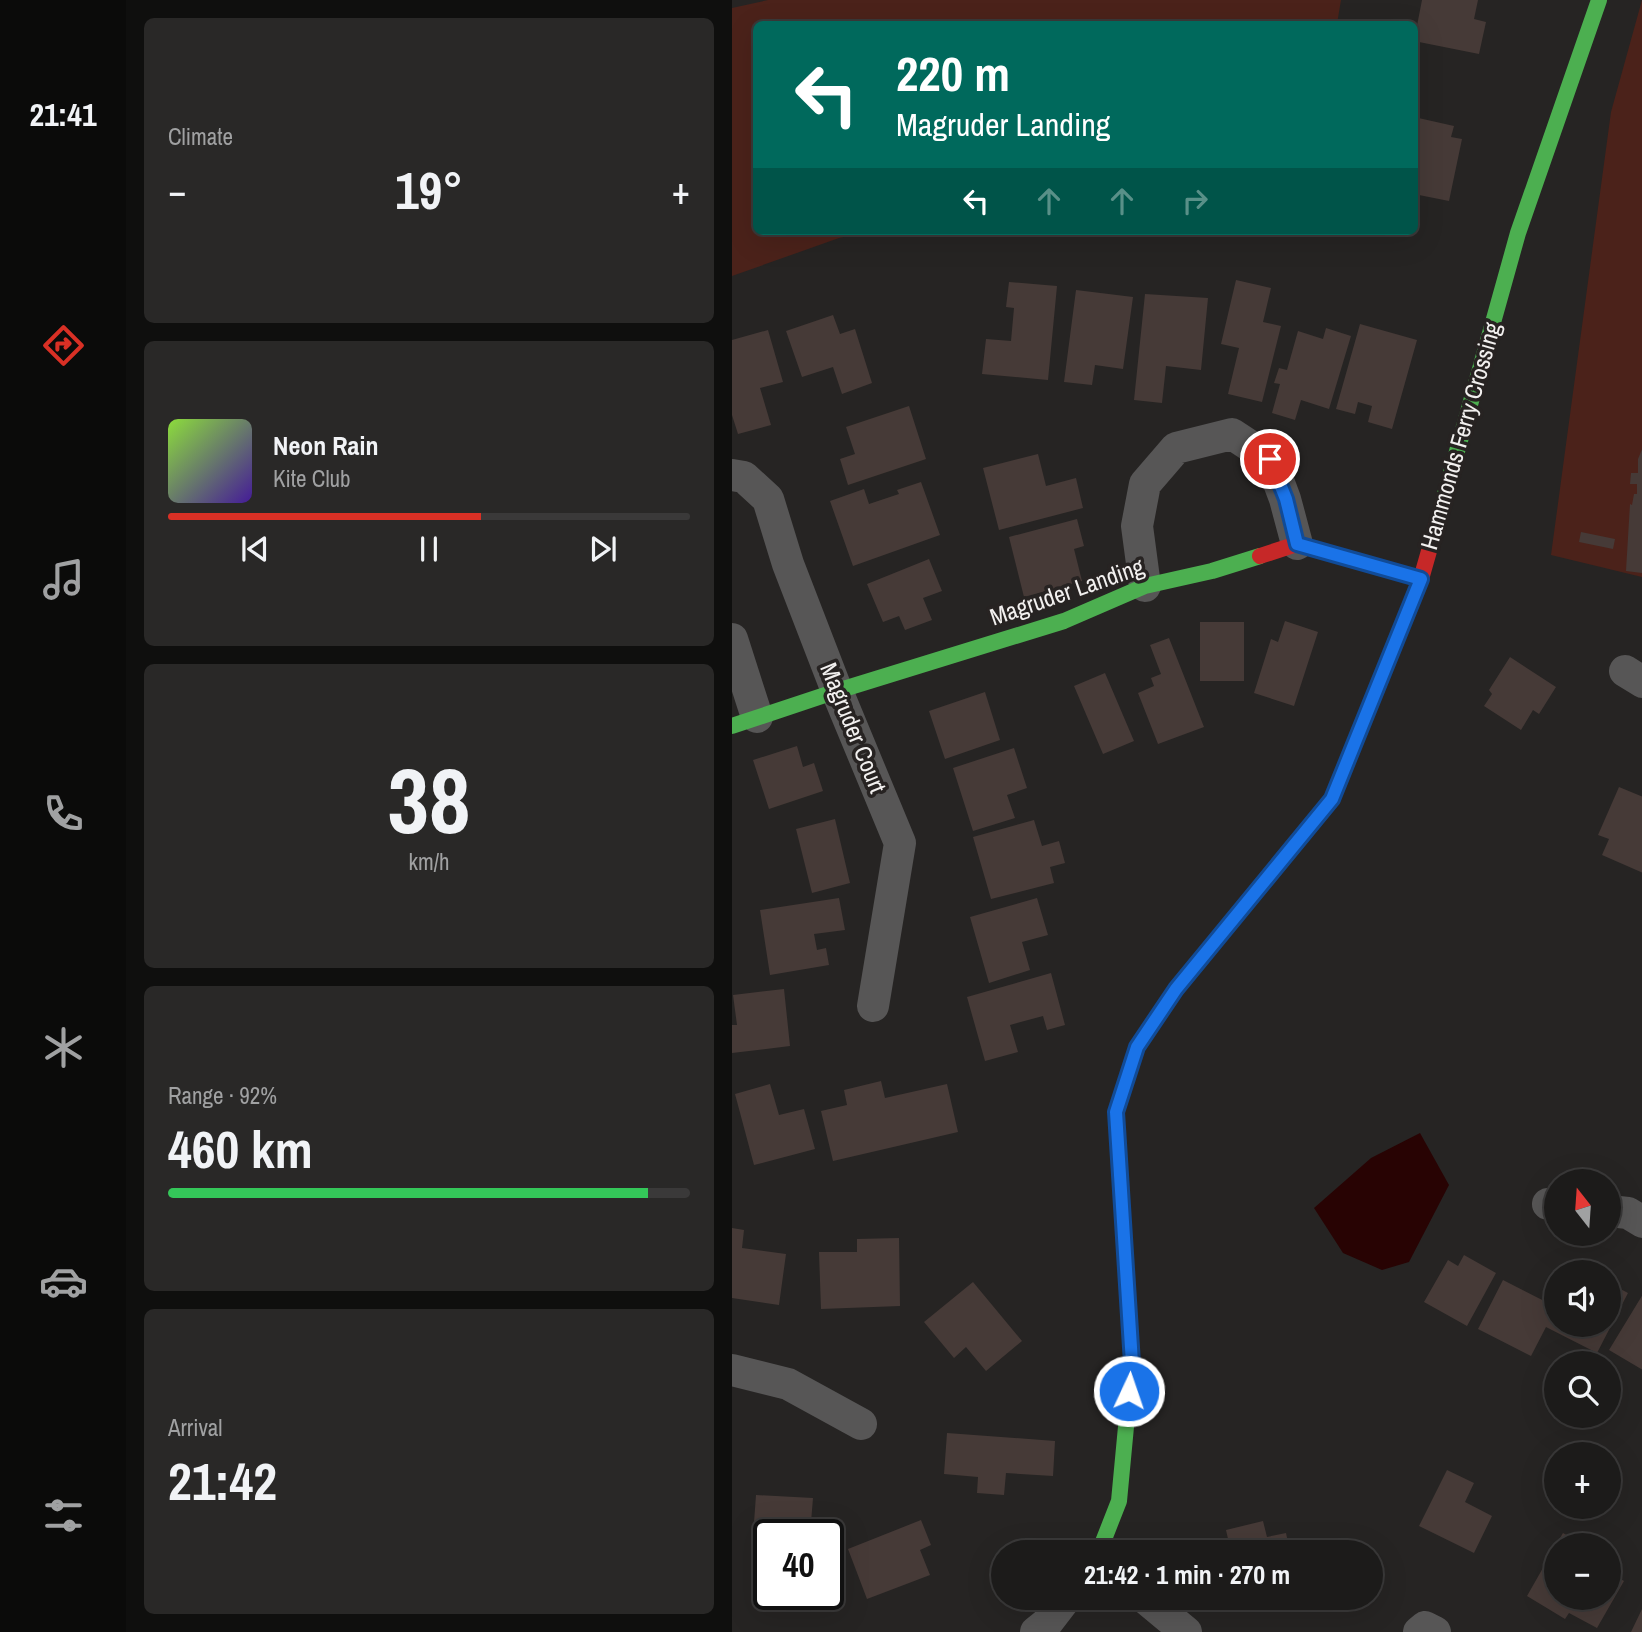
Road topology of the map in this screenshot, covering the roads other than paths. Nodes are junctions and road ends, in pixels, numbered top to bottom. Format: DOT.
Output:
graph roads {
  1 [pos="1599,0"];
  2 [pos="732,475"];
  3 [pos="1297,544"];
  4 [pos="1421,579"];
  5 [pos="1145,586"];
  6 [pos="732,639"];
  7 [pos="837,691"];
  8 [pos="745,721"];
  9 [pos="873,1006"];
  10 [pos="1621,1212"];
  11 [pos="1643,1222"];
  12 [pos="732,1370"];
  13 [pos="861,1424"];
  14 [pos="1104,1540"];
  15 [pos="1057,1610"];
  16 [pos="1160,1610"];
  17 [pos="1036,1632"];
  18 [pos="1186,1632"];
  19 [pos="1419,1632"];
  20 [pos="1436,1632"];
  1 -- 4 [label="street, Hammonds Ferry Crossing"];
  2 -- 7 [label="street, Magruder Court"];
  3 -- 4 [label="street"];
  3 -- 5 [label="street, Magruder Landing"];
  3 -- 5 [label="street"];
  4 -- 14 [label="street, Hammonds Ferry Crossing"];
  5 -- 7 [label="street, Magruder Landing"];
  6 -- 8 [label="street"];
  7 -- 8 [label="street, Magruder Landing"];
  7 -- 9 [label="street, Magruder Court"];
  10 -- 11 [label="street"];
  12 -- 13 [label="street"];
  15 -- 17 [label="street"];
  16 -- 18 [label="street"];
  19 -- 20 [label="street"];
}
